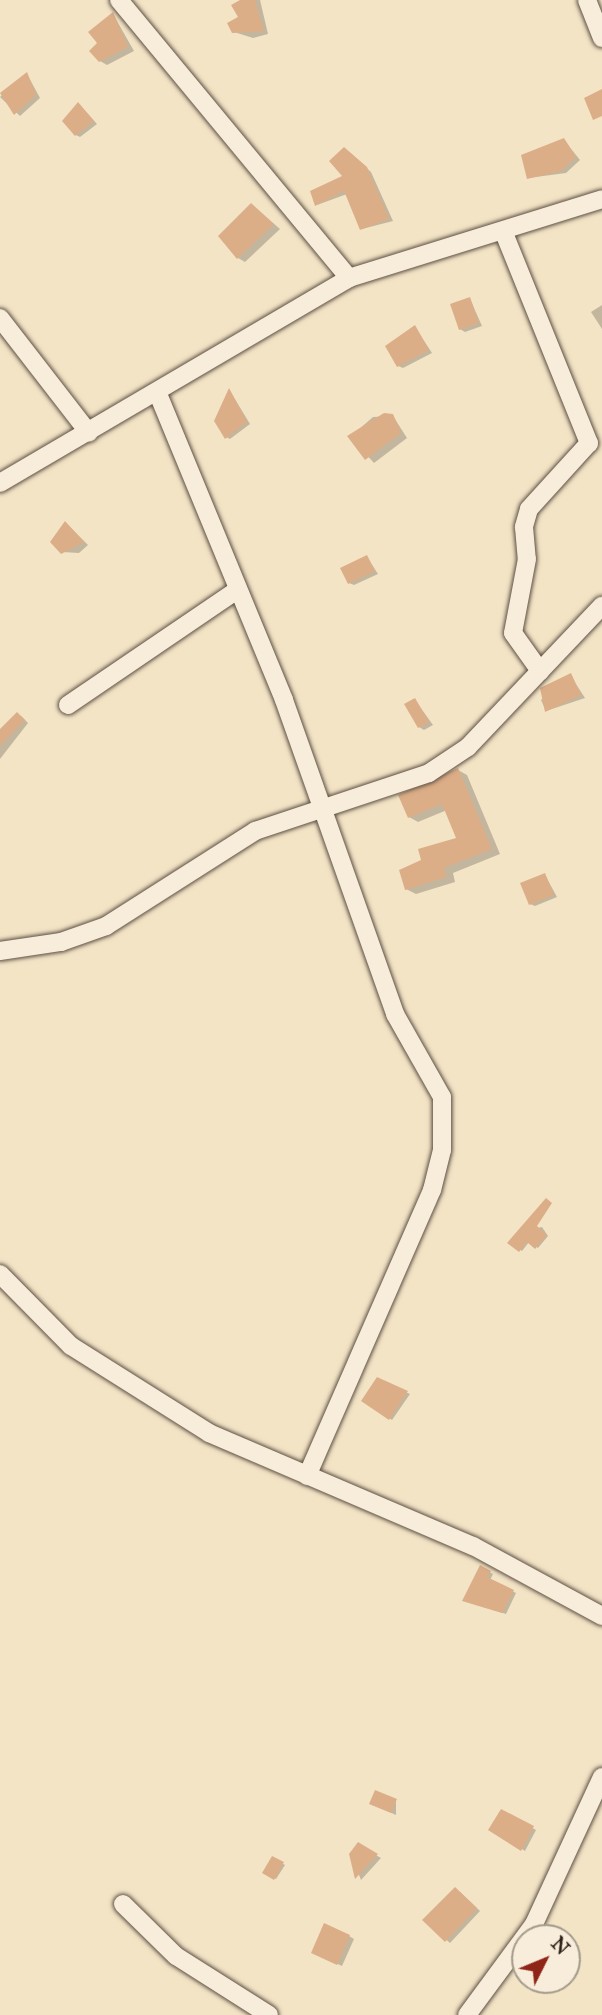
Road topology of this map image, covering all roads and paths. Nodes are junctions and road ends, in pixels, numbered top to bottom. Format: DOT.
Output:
graph roads {
  1 [pos="119,0"];
  2 [pos="587,0"];
  3 [pos="602,38"];
  4 [pos="602,199"];
  5 [pos="504,233"];
  6 [pos="349,278"];
  7 [pos="0,318"];
  8 [pos="158,394"];
  9 [pos="89,433"];
  10 [pos="0,483"];
  11 [pos="236,591"];
  12 [pos="602,606"];
  13 [pos="540,671"];
  14 [pos="68,705"];
  15 [pos="320,807"];
  16 [pos="0,951"];
  17 [pos="0,1274"];
  18 [pos="307,1476"];
  19 [pos="602,1616"];
  20 [pos="602,1777"];
  21 [pos="123,1904"];
  22 [pos="269,2015"];
  23 [pos="467,2015"];
  1 -- 6 [label="street"];
  2 -- 3 [label="street"];
  4 -- 5 [label="street"];
  5 -- 6 [label="street"];
  5 -- 13 [label="street"];
  6 -- 8 [label="street"];
  7 -- 9 [label="street"];
  8 -- 9 [label="street"];
  8 -- 11 [label="street"];
  9 -- 10 [label="street"];
  11 -- 14 [label="street"];
  11 -- 15 [label="street"];
  12 -- 13 [label="street"];
  13 -- 15 [label="street"];
  15 -- 16 [label="street"];
  15 -- 18 [label="street"];
  17 -- 18 [label="street"];
  18 -- 19 [label="street"];
  20 -- 23 [label="street"];
  21 -- 22 [label="street"];
}
